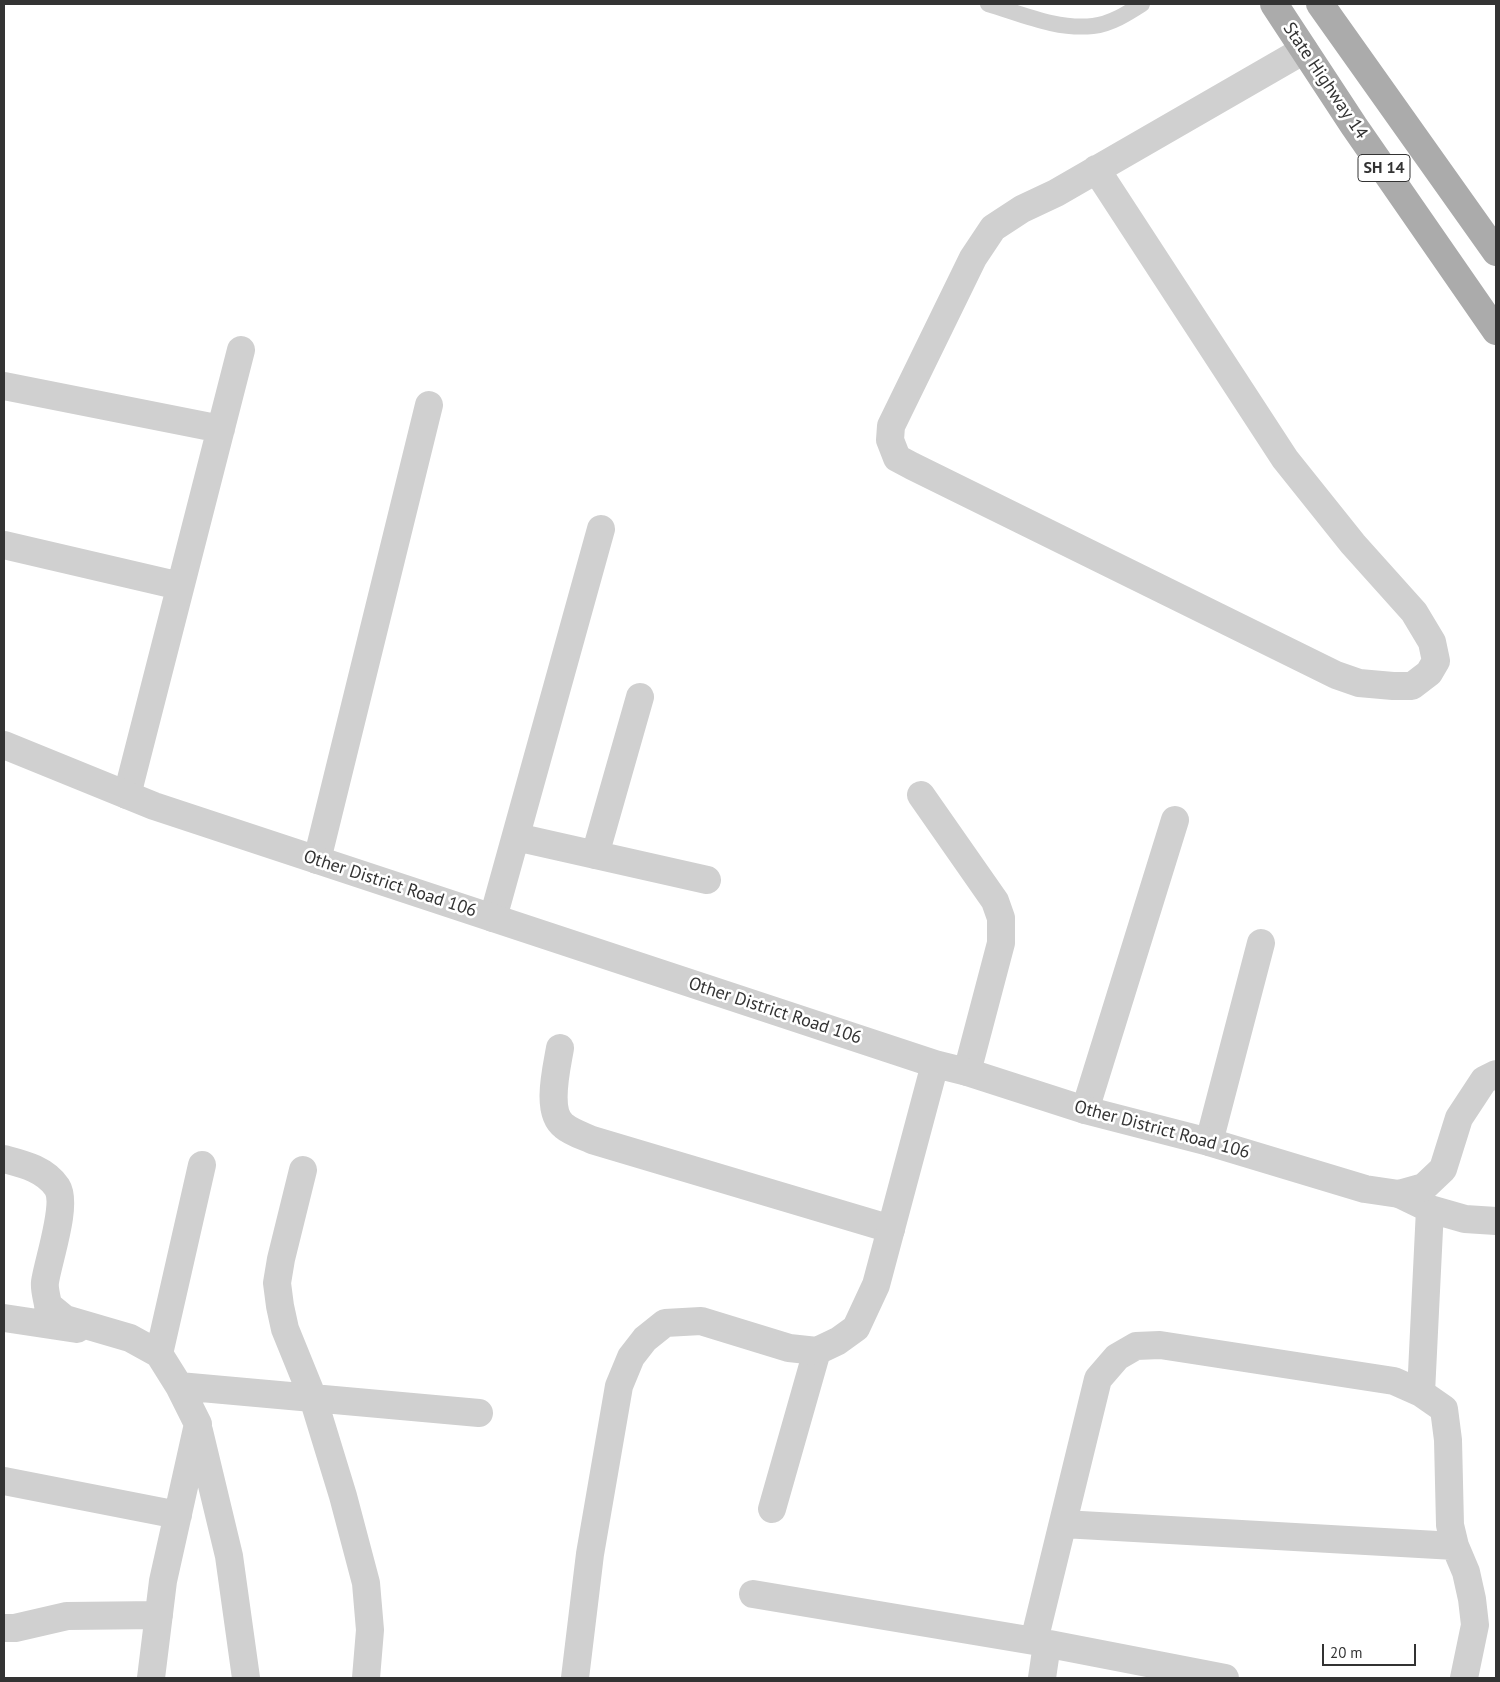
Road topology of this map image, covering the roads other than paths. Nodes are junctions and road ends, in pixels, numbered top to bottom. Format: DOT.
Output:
graph roads {
  1 [pos="988,4"];
  2 [pos="1142,4"];
  3 [pos="1274,4"];
  4 [pos="1320,4"];
  5 [pos="1304,50"];
  6 [pos="1096,169"];
  7 [pos="1496,252"];
  8 [pos="1496,331"];
  9 [pos="241,350"];
  10 [pos="4,386"];
  11 [pos="428,405"];
  12 [pos="221,429"];
  13 [pos="601,529"];
  14 [pos="4,545"];
  15 [pos="180,586"];
  16 [pos="640,696"];
  17 [pos="4,745"];
  18 [pos="127,795"];
  19 [pos="921,795"];
  20 [pos="1176,820"];
  21 [pos="516,836"];
  22 [pos="596,855"];
  23 [pos="317,860"];
  24 [pos="707,880"];
  25 [pos="493,918"];
  26 [pos="1261,943"];
  27 [pos="560,1048"];
  28 [pos="935,1064"];
  29 [pos="967,1072"];
  30 [pos="1496,1074"];
  31 [pos="1085,1110"];
  32 [pos="1209,1142"];
  33 [pos="4,1159"];
  34 [pos="202,1164"];
  35 [pos="303,1170"];
  36 [pos="1399,1194"];
  37 [pos="1430,1209"];
  38 [pos="1496,1221"];
  39 [pos="891,1229"];
  40 [pos="4,1318"];
  41 [pos="130,1338"];
  42 [pos="817,1351"];
  43 [pos="159,1354"];
  44 [pos="179,1386"];
  45 [pos="1421,1393"];
  46 [pos="313,1398"];
  47 [pos="479,1413"];
  48 [pos="198,1424"];
  49 [pos="4,1480"];
  50 [pos="772,1509"];
  51 [pos="178,1515"];
  52 [pos="1063,1524"];
  53 [pos="1455,1546"];
  54 [pos="753,1594"];
  55 [pos="159,1615"];
  56 [pos="1486,1625"];
  57 [pos="4,1628"];
  58 [pos="1041,1642"];
  59 [pos="151,1678"];
  60 [pos="246,1678"];
  61 [pos="366,1678"];
  62 [pos="575,1678"];
  63 [pos="1042,1678"];
  64 [pos="1225,1678"];
  65 [pos="1464,1678"];
  1 -- 2 [label="lane"];
  3 -- 5 [label="main road, State Highway 14 / SH 14"];
  4 -- 7 [label="main road, SH 14"];
  5 -- 6 [label="street"];
  5 -- 8 [label="main road, State Highway 14 / SH 14"];
  6 -- 6 [label="street"];
  9 -- 12 [label="street"];
  10 -- 12 [label="street"];
  11 -- 23 [label="street"];
  12 -- 15 [label="street"];
  13 -- 21 [label="street"];
  14 -- 15 [label="street"];
  15 -- 18 [label="street"];
  16 -- 22 [label="street"];
  17 -- 18 [label="street, Other District Road 106"];
  18 -- 23 [label="street, Other District Road 106"];
  19 -- 29 [label="street"];
  20 -- 31 [label="street"];
  21 -- 22 [label="street"];
  21 -- 25 [label="street"];
  22 -- 24 [label="street"];
  23 -- 25 [label="street, Other District Road 106"];
  25 -- 28 [label="street, Other District Road 106"];
  26 -- 32 [label="street"];
  27 -- 39 [label="street"];
  28 -- 29 [label="street, Other District Road 106"];
  28 -- 39 [label="street"];
  29 -- 31 [label="street, Other District Road 106"];
  30 -- 36 [label="street, Other District Road 106"];
  31 -- 32 [label="street, Other District Road 106"];
  32 -- 36 [label="street, Other District Road 106"];
  33 -- 41 [label="street"];
  34 -- 43 [label="street"];
  35 -- 46 [label="street"];
  36 -- 37 [label="street"];
  37 -- 38 [label="street"];
  37 -- 45 [label="street"];
  39 -- 42 [label="street"];
  40 -- 41 [label="street"];
  41 -- 43 [label="street"];
  42 -- 50 [label="street"];
  42 -- 62 [label="street"];
  43 -- 44 [label="street"];
  44 -- 46 [label="street"];
  44 -- 48 [label="street"];
  45 -- 52 [label="street"];
  45 -- 53 [label="street"];
  46 -- 47 [label="street"];
  46 -- 61 [label="street"];
  48 -- 51 [label="street"];
  48 -- 60 [label="street"];
  49 -- 51 [label="street"];
  51 -- 55 [label="street"];
  52 -- 53 [label="street"];
  52 -- 58 [label="street"];
  53 -- 56 [label="street"];
  54 -- 58 [label="street"];
  55 -- 57 [label="street"];
  55 -- 59 [label="street"];
  56 -- 65 [label="street"];
  58 -- 63 [label="street"];
  58 -- 64 [label="street"];
}
